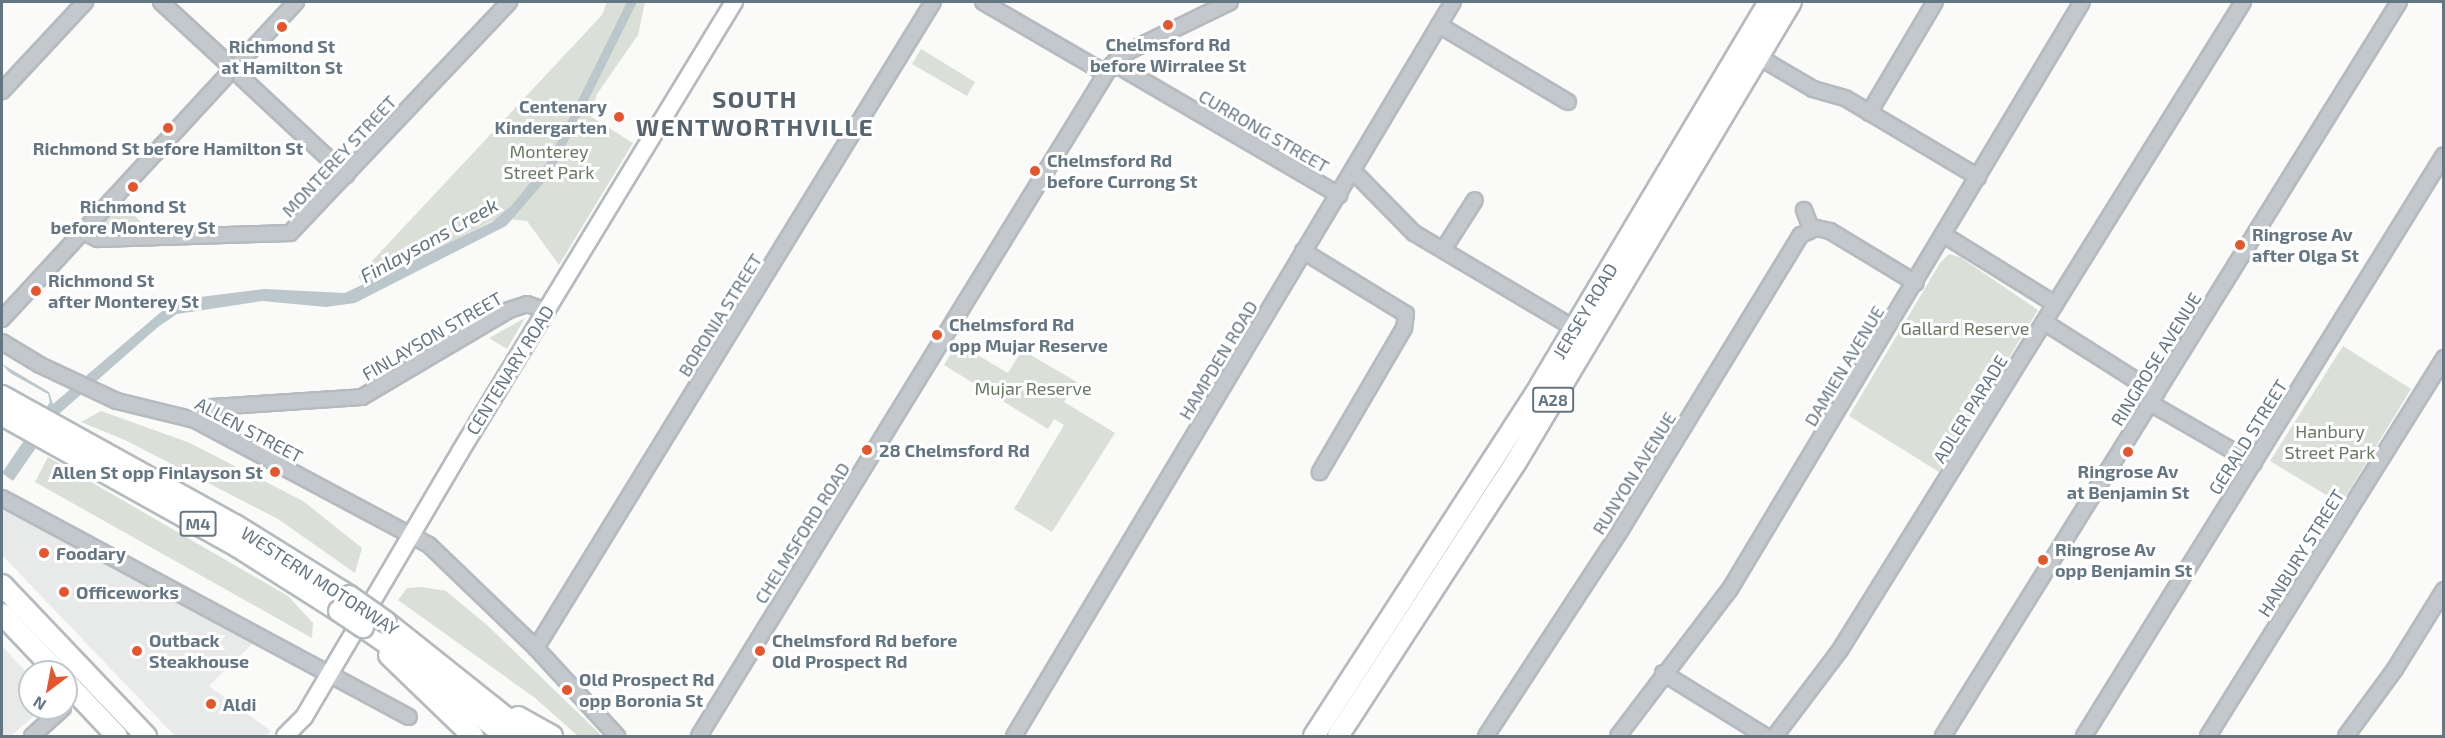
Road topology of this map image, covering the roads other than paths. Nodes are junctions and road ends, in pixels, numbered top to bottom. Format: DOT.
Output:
graph roads {
  1 [pos="85,2"];
  2 [pos="161,2"];
  3 [pos="296,2"];
  4 [pos="509,2"];
  5 [pos="734,2"];
  6 [pos="933,2"];
  7 [pos="983,2"];
  8 [pos="1230,2"];
  9 [pos="1453,2"];
  10 [pos="1769,2"];
  11 [pos="1791,2"];
  12 [pos="1935,2"];
  13 [pos="2082,2"];
  14 [pos="2243,2"];
  15 [pos="2399,2"];
  16 [pos="1439,25"];
  17 [pos="1750,52"];
  18 [pos="225,61"];
  19 [pos="241,61"];
  20 [pos="1110,67"];
  21 [pos="225,77"];
  22 [pos="241,77"];
  23 [pos="2,91"];
  24 [pos="1568,102"];
  25 [pos="1869,113"];
  26 [pos="2444,155"];
  27 [pos="1353,171"];
  28 [pos="346,175"];
  29 [pos="1978,177"];
  30 [pos="1339,195"];
  31 [pos="1475,200"];
  32 [pos="1804,210"];
  33 [pos="1811,228"];
  34 [pos="82,231"];
  35 [pos="1944,235"];
  36 [pos="1443,250"];
  37 [pos="1303,251"];
  38 [pos="1916,283"];
  39 [pos="2055,304"];
  40 [pos="547,311"];
  41 [pos="2,319"];
  42 [pos="2044,322"];
  43 [pos="1574,328"];
  44 [pos="2,342"];
  45 [pos="2444,358"];
  46 [pos="2,396"];
  47 [pos="2153,398"];
  48 [pos="2,416"];
  49 [pos="195,420"];
  50 [pos="29,421"];
  51 [pos="2254,463"];
  52 [pos="1320,472"];
  53 [pos="2,498"];
  54 [pos="410,536"];
  55 [pos="2,585"];
  56 [pos="2444,590"];
  57 [pos="2,614"];
  58 [pos="375,631"];
  59 [pos="537,648"];
  60 [pos="46,660"];
  61 [pos="329,673"];
  62 [pos="1663,673"];
  63 [pos="482,696"];
  64 [pos="78,706"];
  65 [pos="410,717"];
  66 [pos="47,720"];
  67 [pos="2353,734"];
  68 [pos="32,736"];
  69 [pos="117,736"];
  70 [pos="146,736"];
  71 [pos="285,736"];
  72 [pos="473,736"];
  73 [pos="505,736"];
  74 [pos="529,736"];
  75 [pos="552,736"];
  76 [pos="617,736"];
  77 [pos="699,736"];
  78 [pos="1014,736"];
  79 [pos="1314,736"];
  80 [pos="1338,736"];
  81 [pos="1486,736"];
  82 [pos="1618,736"];
  83 [pos="1765,736"];
  84 [pos="1775,736"];
  85 [pos="1943,736"];
  86 [pos="2084,736"];
  87 [pos="2208,736"];
  1 -- 23 [label="street"];
  2 -- 18 [label="street"];
  3 -- 19 [label="street"];
  4 -- 28 [label="street, MONTEREY STREET"];
  5 -- 40 [label="main road, CENTENARY ROAD"];
  6 -- 59 [label="street, BORONIA STREET"];
  7 -- 20 [label="street, CURRONG STREET"];
  8 -- 20 [label="street, CHELMSFORD ROAD"];
  9 -- 16 [label="street, HAMPDEN ROAD"];
  10 -- 17 [label="highway, JERSEY ROAD / A28"];
  11 -- 17 [label="highway, JERSEY ROAD / A28"];
  12 -- 25 [label="street"];
  13 -- 29 [label="street, DAMIEN AVENUE"];
  14 -- 39 [label="street, ADLER PARADE"];
  15 -- 47 [label="street, RINGROSE AVENUE"];
  16 -- 24 [label="street"];
  16 -- 27 [label="street, HAMPDEN ROAD"];
  17 -- 25 [label="street"];
  17 -- 43 [label="highway, JERSEY ROAD / A28"];
  17 -- 80 [label="highway, JERSEY ROAD / A28"];
  18 -- 19 [label="street"];
  18 -- 21 [label="street"];
  19 -- 22 [label="street"];
  20 -- 30 [label="street, CURRONG STREET"];
  20 -- 77 [label="street, CHELMSFORD ROAD"];
  21 -- 22 [label="street"];
  21 -- 34 [label="street"];
  22 -- 28 [label="street"];
  25 -- 29 [label="street"];
  26 -- 51 [label="street, GERALD STREET"];
  27 -- 30 [label="street, HAMPDEN ROAD"];
  27 -- 36 [label="street"];
  28 -- 34 [label="street, MONTEREY STREET"];
  29 -- 35 [label="street, DAMIEN AVENUE"];
  30 -- 37 [label="street, HAMPDEN ROAD"];
  31 -- 36 [label="street"];
  32 -- 33 [label="street"];
  33 -- 38 [label="street"];
  33 -- 81 [label="street, RUNYON AVENUE"];
  34 -- 41 [label="street"];
  35 -- 38 [label="street, DAMIEN AVENUE"];
  35 -- 39 [label="street"];
  36 -- 43 [label="street"];
  37 -- 52 [label="street"];
  37 -- 78 [label="street, HAMPDEN ROAD"];
  38 -- 62 [label="street, DAMIEN AVENUE"];
  39 -- 42 [label="street, ADLER PARADE"];
  40 -- 49 [label="street, FINLAYSON STREET"];
  40 -- 54 [label="main road, CENTENARY ROAD"];
  42 -- 47 [label="street"];
  42 -- 84 [label="street, ADLER PARADE"];
  43 -- 79 [label="highway, JERSEY ROAD / A28"];
  44 -- 49 [label="street, ALLEN STREET"];
  45 -- 87 [label="street, HANBURY STREET"];
  46 -- 50 [label="highway, WESTERN MOTORWAY / M4"];
  47 -- 51 [label="street"];
  47 -- 85 [label="street, RINGROSE AVENUE"];
  48 -- 50 [label="highway, WESTERN MOTORWAY / M4"];
  49 -- 54 [label="street, ALLEN STREET"];
  50 -- 58 [label="highway, WESTERN MOTORWAY / M4, bridge"];
  51 -- 86 [label="street, GERALD STREET"];
  53 -- 61 [label="street"];
  54 -- 59 [label="street, ALLEN STREET"];
  54 -- 61 [label="main road, CENTENARY ROAD"];
  55 -- 70 [label="highway"];
  56 -- 67 [label="street"];
  57 -- 60 [label="highway"];
  58 -- 63 [label="highway, WESTERN MOTORWAY / M4"];
  58 -- 72 [label="highway"];
  58 -- 73 [label="highway, WESTERN MOTORWAY / M4"];
  59 -- 76 [label="street, ALLEN STREET"];
  61 -- 65 [label="street"];
  61 -- 71 [label="main road, CENTENARY ROAD"];
  62 -- 82 [label="street, DAMIEN AVENUE"];
  62 -- 83 [label="street"];
  63 -- 74 [label="highway, WESTERN MOTORWAY / M4"];
  63 -- 75 [label="highway"];
  64 -- 69 [label="highway"];
  66 -- 68 [label="street"];
}
